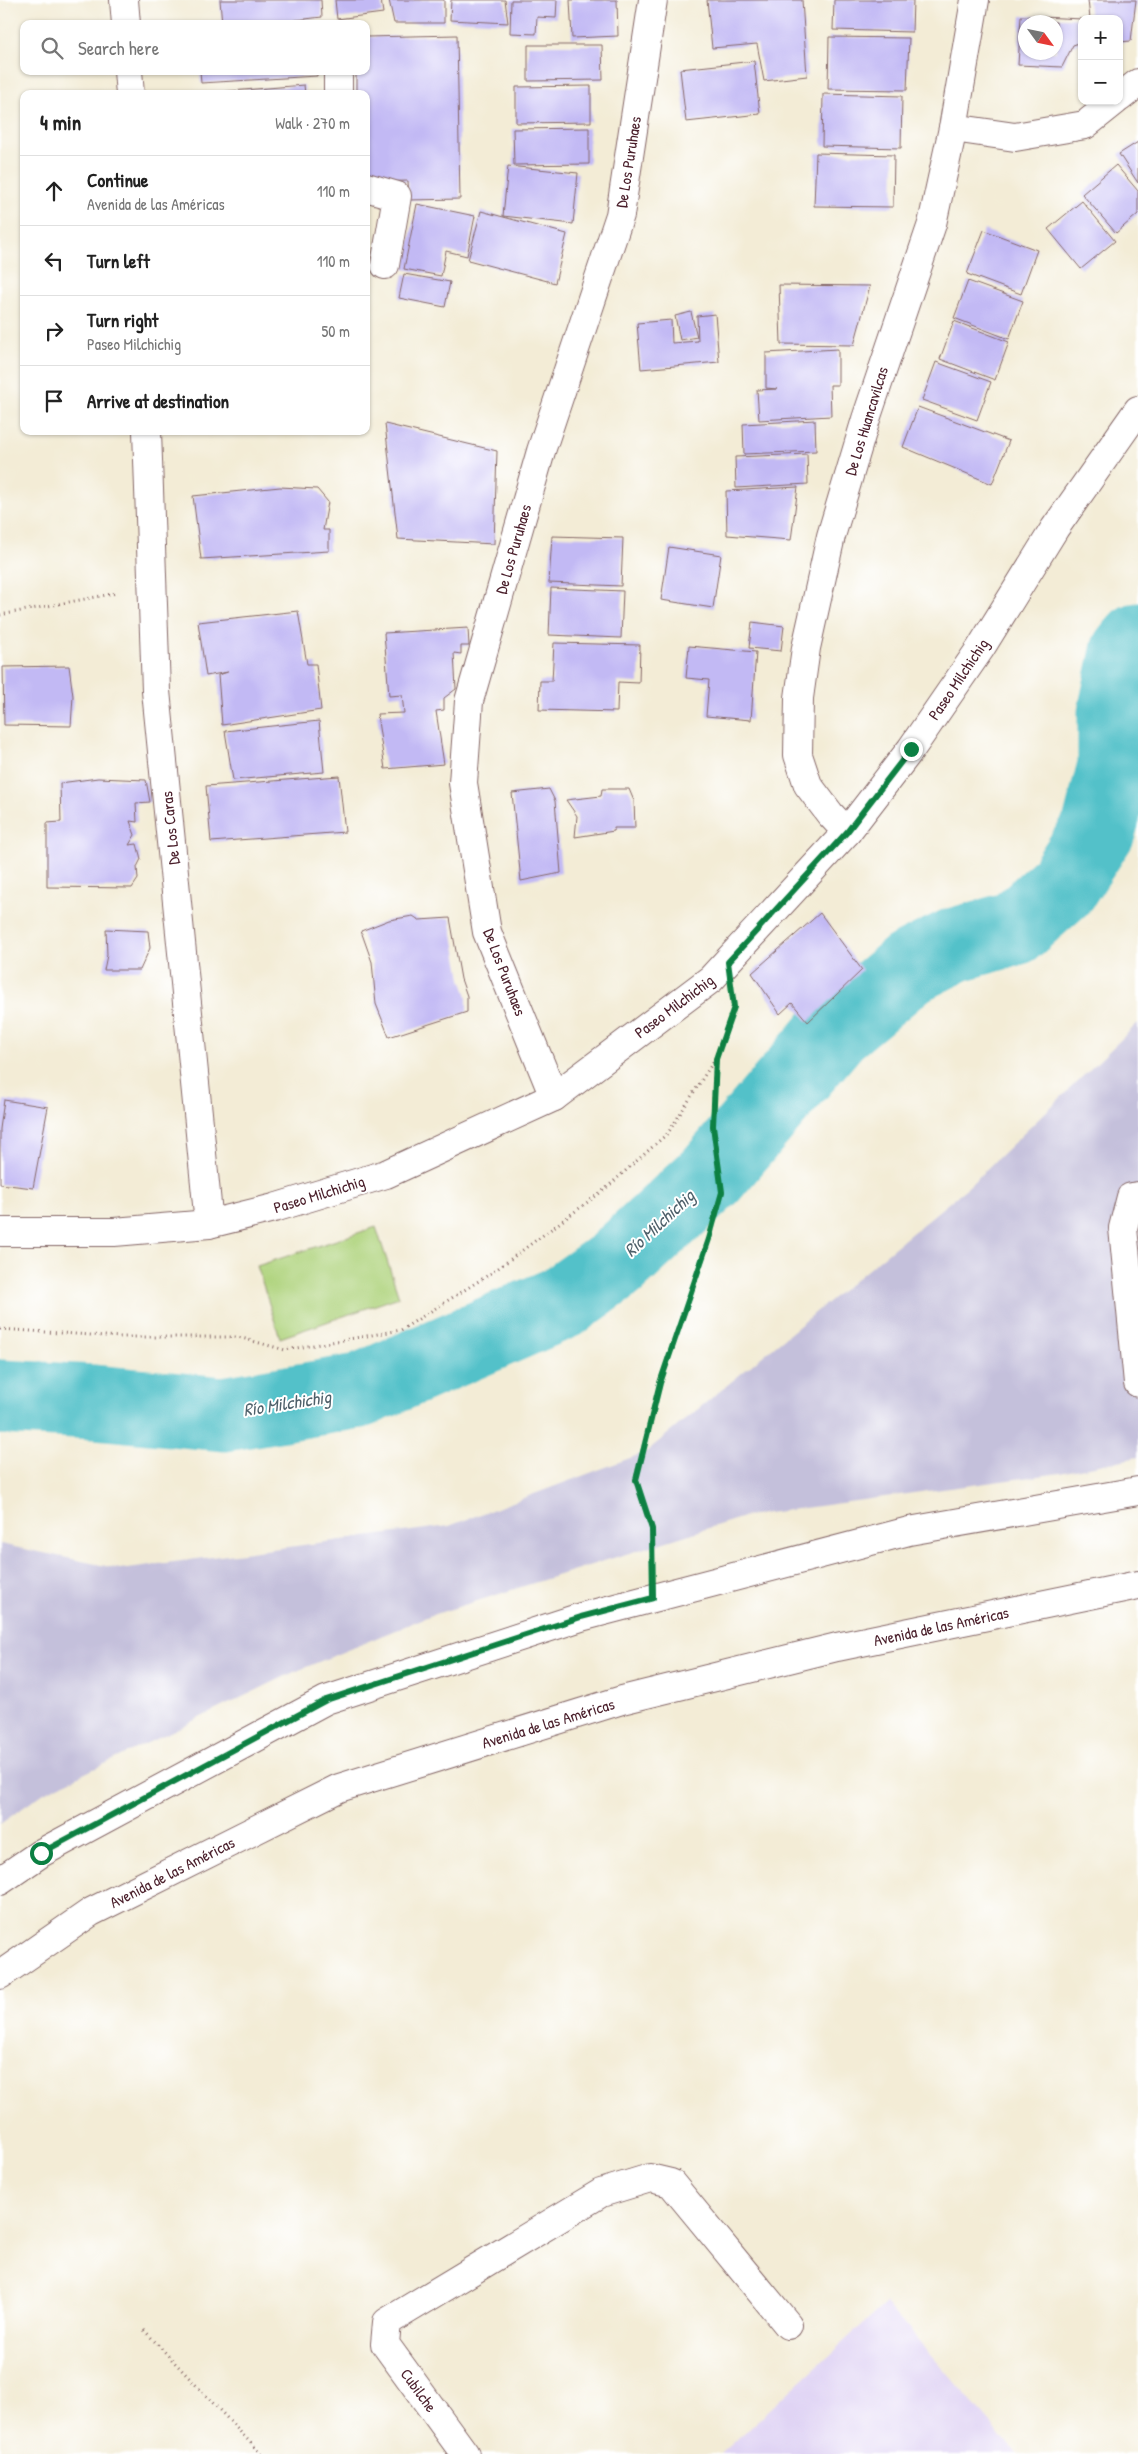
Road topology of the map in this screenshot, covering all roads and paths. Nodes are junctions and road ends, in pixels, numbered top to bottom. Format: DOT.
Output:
graph roads {
  1 [pos="124,0"];
  2 [pos="653,0"];
  3 [pos="975,0"];
  4 [pos="126,20"];
  5 [pos="128,75"];
  6 [pos="1138,83"];
  7 [pos="130,90"];
  8 [pos="1123,95"];
  9 [pos="1110,105"];
  10 [pos="953,128"];
  11 [pos="370,188"];
  12 [pos="385,265"];
  13 [pos="1138,410"];
  14 [pos="147,435"];
  15 [pos="152,587"];
  16 [pos="0,615"];
  17 [pos="847,832"];
  18 [pos="728,962"];
  19 [pos="716,1059"];
  20 [pos="554,1097"];
  21 [pos="1138,1196"];
  22 [pos="209,1224"];
  23 [pos="0,1232"];
  24 [pos="0,1329"];
  25 [pos="1138,1382"];
  26 [pos="1138,1491"];
  27 [pos="1138,1585"];
  28 [pos="653,1598"];
  29 [pos="0,1881"];
  30 [pos="0,1975"];
  31 [pos="788,2325"];
  32 [pos="144,2330"];
  33 [pos="261,2454"];
  34 [pos="466,2454"];
  1 -- 4 [label="street"];
  2 -- 20 [label="street, De Los Puruhaes"];
  3 -- 10 [label="street, De Los Huancavilcas"];
  5 -- 7 [label="street"];
  6 -- 8 [label="street"];
  9 -- 10 [label="street"];
  10 -- 17 [label="street, De Los Huancavilcas"];
  11 -- 12 [label="street"];
  13 -- 17 [label="street, Paseo Milchichig"];
  14 -- 15 [label="street, De Los Caras"];
  15 -- 16 [label="path"];
  15 -- 22 [label="street, De Los Caras"];
  17 -- 18 [label="street, Paseo Milchichig"];
  18 -- 19 [label="path"];
  18 -- 20 [label="street, Paseo Milchichig"];
  19 -- 24 [label="path"];
  19 -- 28 [label="path"];
  20 -- 22 [label="street, Paseo Milchichig"];
  21 -- 25 [label="street"];
  22 -- 23 [label="street, Paseo Milchichig"];
  26 -- 28 [label="street"];
  27 -- 30 [label="street, Avenida de las Américas"];
  28 -- 29 [label="street"];
  31 -- 34 [label="street, Cubilche"];
  32 -- 33 [label="path"];
}
